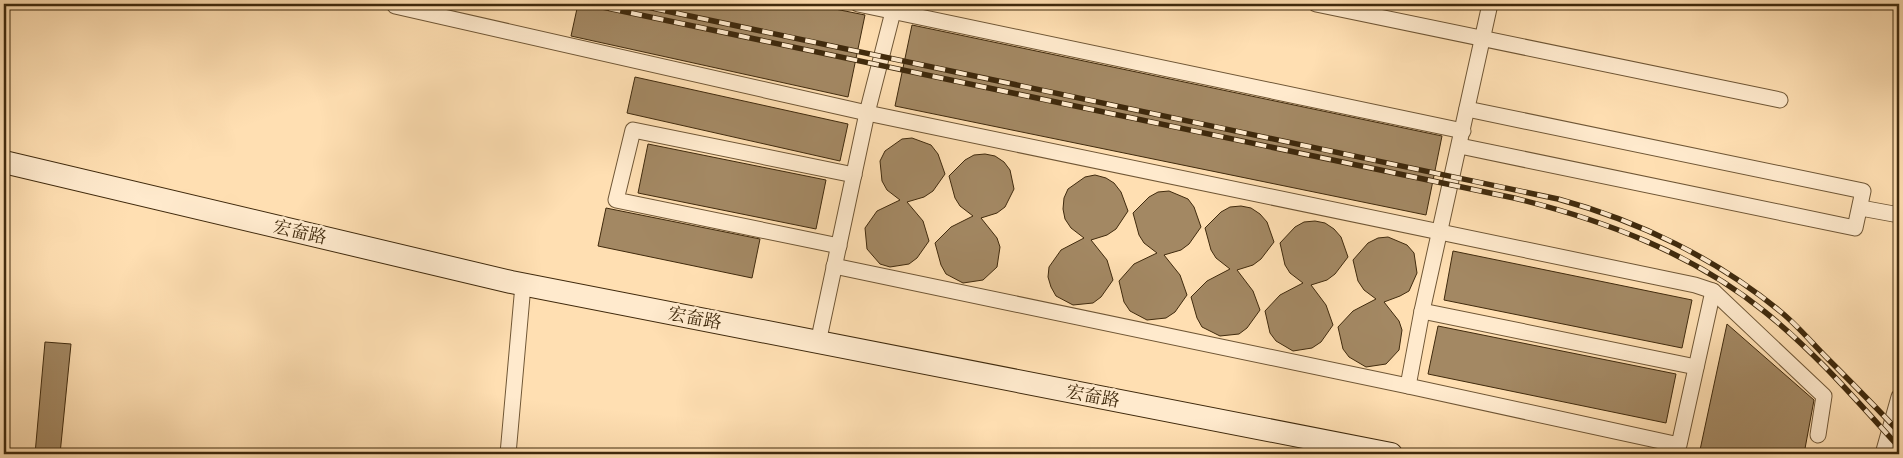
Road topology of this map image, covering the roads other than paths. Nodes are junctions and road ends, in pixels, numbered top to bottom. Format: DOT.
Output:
graph roads {
  1 [pos="858,4"];
  2 [pos="1316,4"];
  3 [pos="1490,4"];
  4 [pos="395,6"];
  5 [pos="894,8"];
  6 [pos="1482,39"];
  7 [pos="1780,100"];
  8 [pos="1467,109"];
  9 [pos="867,113"];
  10 [pos="1462,138"];
  11 [pos="4,162"];
  12 [pos="854,175"];
  13 [pos="1861,208"];
  14 [pos="1899,215"];
  15 [pos="1440,233"];
  16 [pos="839,246"];
  17 [pos="834,266"];
  18 [pos="523,285"];
  19 [pos="1713,291"];
  20 [pos="1422,311"];
  21 [pos="818,343"];
  22 [pos="1696,367"];
  23 [pos="1408,386"];
  24 [pos="1899,397"];
  25 [pos="1818,435"];
  26 [pos="1899,442"];
  27 [pos="508,454"];
  28 [pos="1391,454"];
  29 [pos="1882,454"];
  30 [pos="1896,454"];
  1 -- 5 [label="street"];
  2 -- 6 [label="street"];
  3 -- 6 [label="street"];
  4 -- 9 [label="street"];
  5 -- 9 [label="street"];
  5 -- 10 [label="street"];
  6 -- 7 [label="street"];
  6 -- 8 [label="street"];
  8 -- 10 [label="street"];
  8 -- 13 [label="street"];
  9 -- 12 [label="street"];
  9 -- 15 [label="street"];
  10 -- 13 [label="street"];
  10 -- 15 [label="street"];
  11 -- 18 [label="street, 宏奤路"];
  12 -- 16 [label="street"];
  12 -- 16 [label="street"];
  13 -- 14 [label="street"];
  15 -- 19 [label="street"];
  15 -- 20 [label="street"];
  16 -- 17 [label="street"];
  17 -- 21 [label="street"];
  17 -- 23 [label="street"];
  18 -- 21 [label="street, 宏奤路"];
  18 -- 27 [label="street"];
  19 -- 22 [label="street"];
  19 -- 25 [label="street"];
  20 -- 22 [label="street"];
  20 -- 23 [label="street"];
  21 -- 28 [label="street, 宏奤路"];
  22 -- 23 [label="street"];
  24 -- 29 [label="street"];
  26 -- 30 [label="street"];
}
